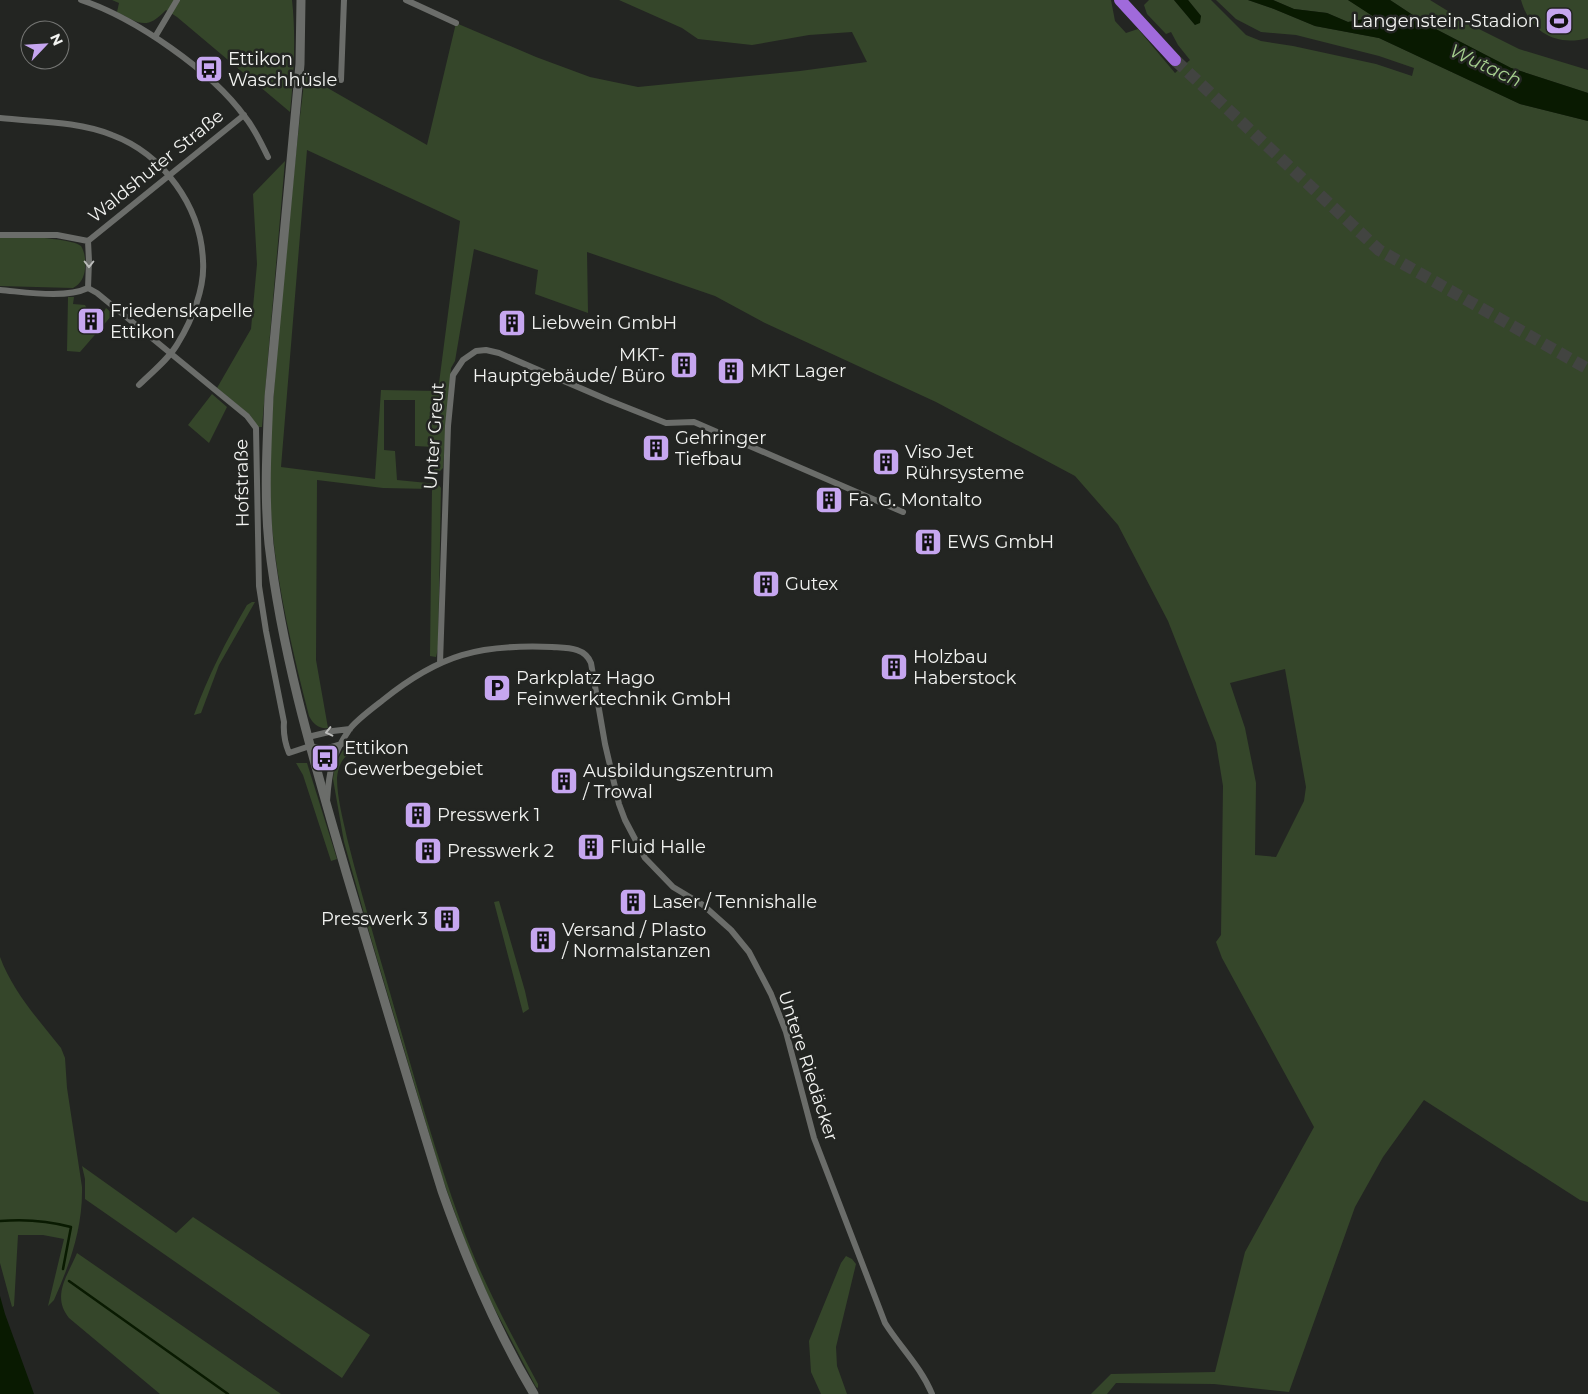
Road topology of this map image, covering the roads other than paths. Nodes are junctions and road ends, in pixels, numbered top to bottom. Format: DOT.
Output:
graph roads {
  1 [pos="81,0"];
  2 [pos="177,0"];
  3 [pos="301,0"];
  4 [pos="344,0"];
  5 [pos="406,0"];
  6 [pos="1120,0"];
  7 [pos="456,23"];
  8 [pos="155,37"];
  9 [pos="1175,60"];
  10 [pos="341,80"];
  11 [pos="244,114"];
  12 [pos="0,118"];
  13 [pos="268,157"];
  14 [pos="169,176"];
  15 [pos="0,235"];
  16 [pos="88,241"];
  17 [pos="88,288"];
  18 [pos="0,290"];
  19 [pos="169,354"];
  20 [pos="139,385"];
  21 [pos="903,512"];
  22 [pos="440,662"];
  23 [pos="350,728"];
  24 [pos="309,742"];
  25 [pos="342,744"];
  26 [pos="327,806"];
  27 [pos="534,1394"];
  28 [pos="932,1394"];
  1 -- 8 [label="street"];
  2 -- 8 [label="street"];
  3 -- 24 [label="main road"];
  4 -- 10 [label="street"];
  5 -- 7 [label="street"];
  6 -- 9 [label="highway"];
  8 -- 11 [label="street"];
  11 -- 13 [label="street"];
  11 -- 14 [label="street, Waldshuter Straße"];
  12 -- 14 [label="street"];
  14 -- 16 [label="street, Waldshuter Straße"];
  14 -- 19 [label="street"];
  15 -- 16 [label="street"];
  16 -- 17 [label="street, one-way"];
  17 -- 18 [label="street"];
  17 -- 19 [label="street, Hofstraße"];
  19 -- 20 [label="street"];
  19 -- 24 [label="street, Hofstraße"];
  21 -- 22 [label="street, Unter Greut"];
  22 -- 23 [label="street, Untere Riedäcker"];
  22 -- 28 [label="street, Untere Riedäcker"];
  23 -- 24 [label="street, one-way"];
  23 -- 25 [label="street, Untere Riedäcker"];
  24 -- 25 [label="street"];
  24 -- 26 [label="main road"];
  25 -- 26 [label="street, Untere Riedäcker"];
  26 -- 27 [label="main road"];
}
